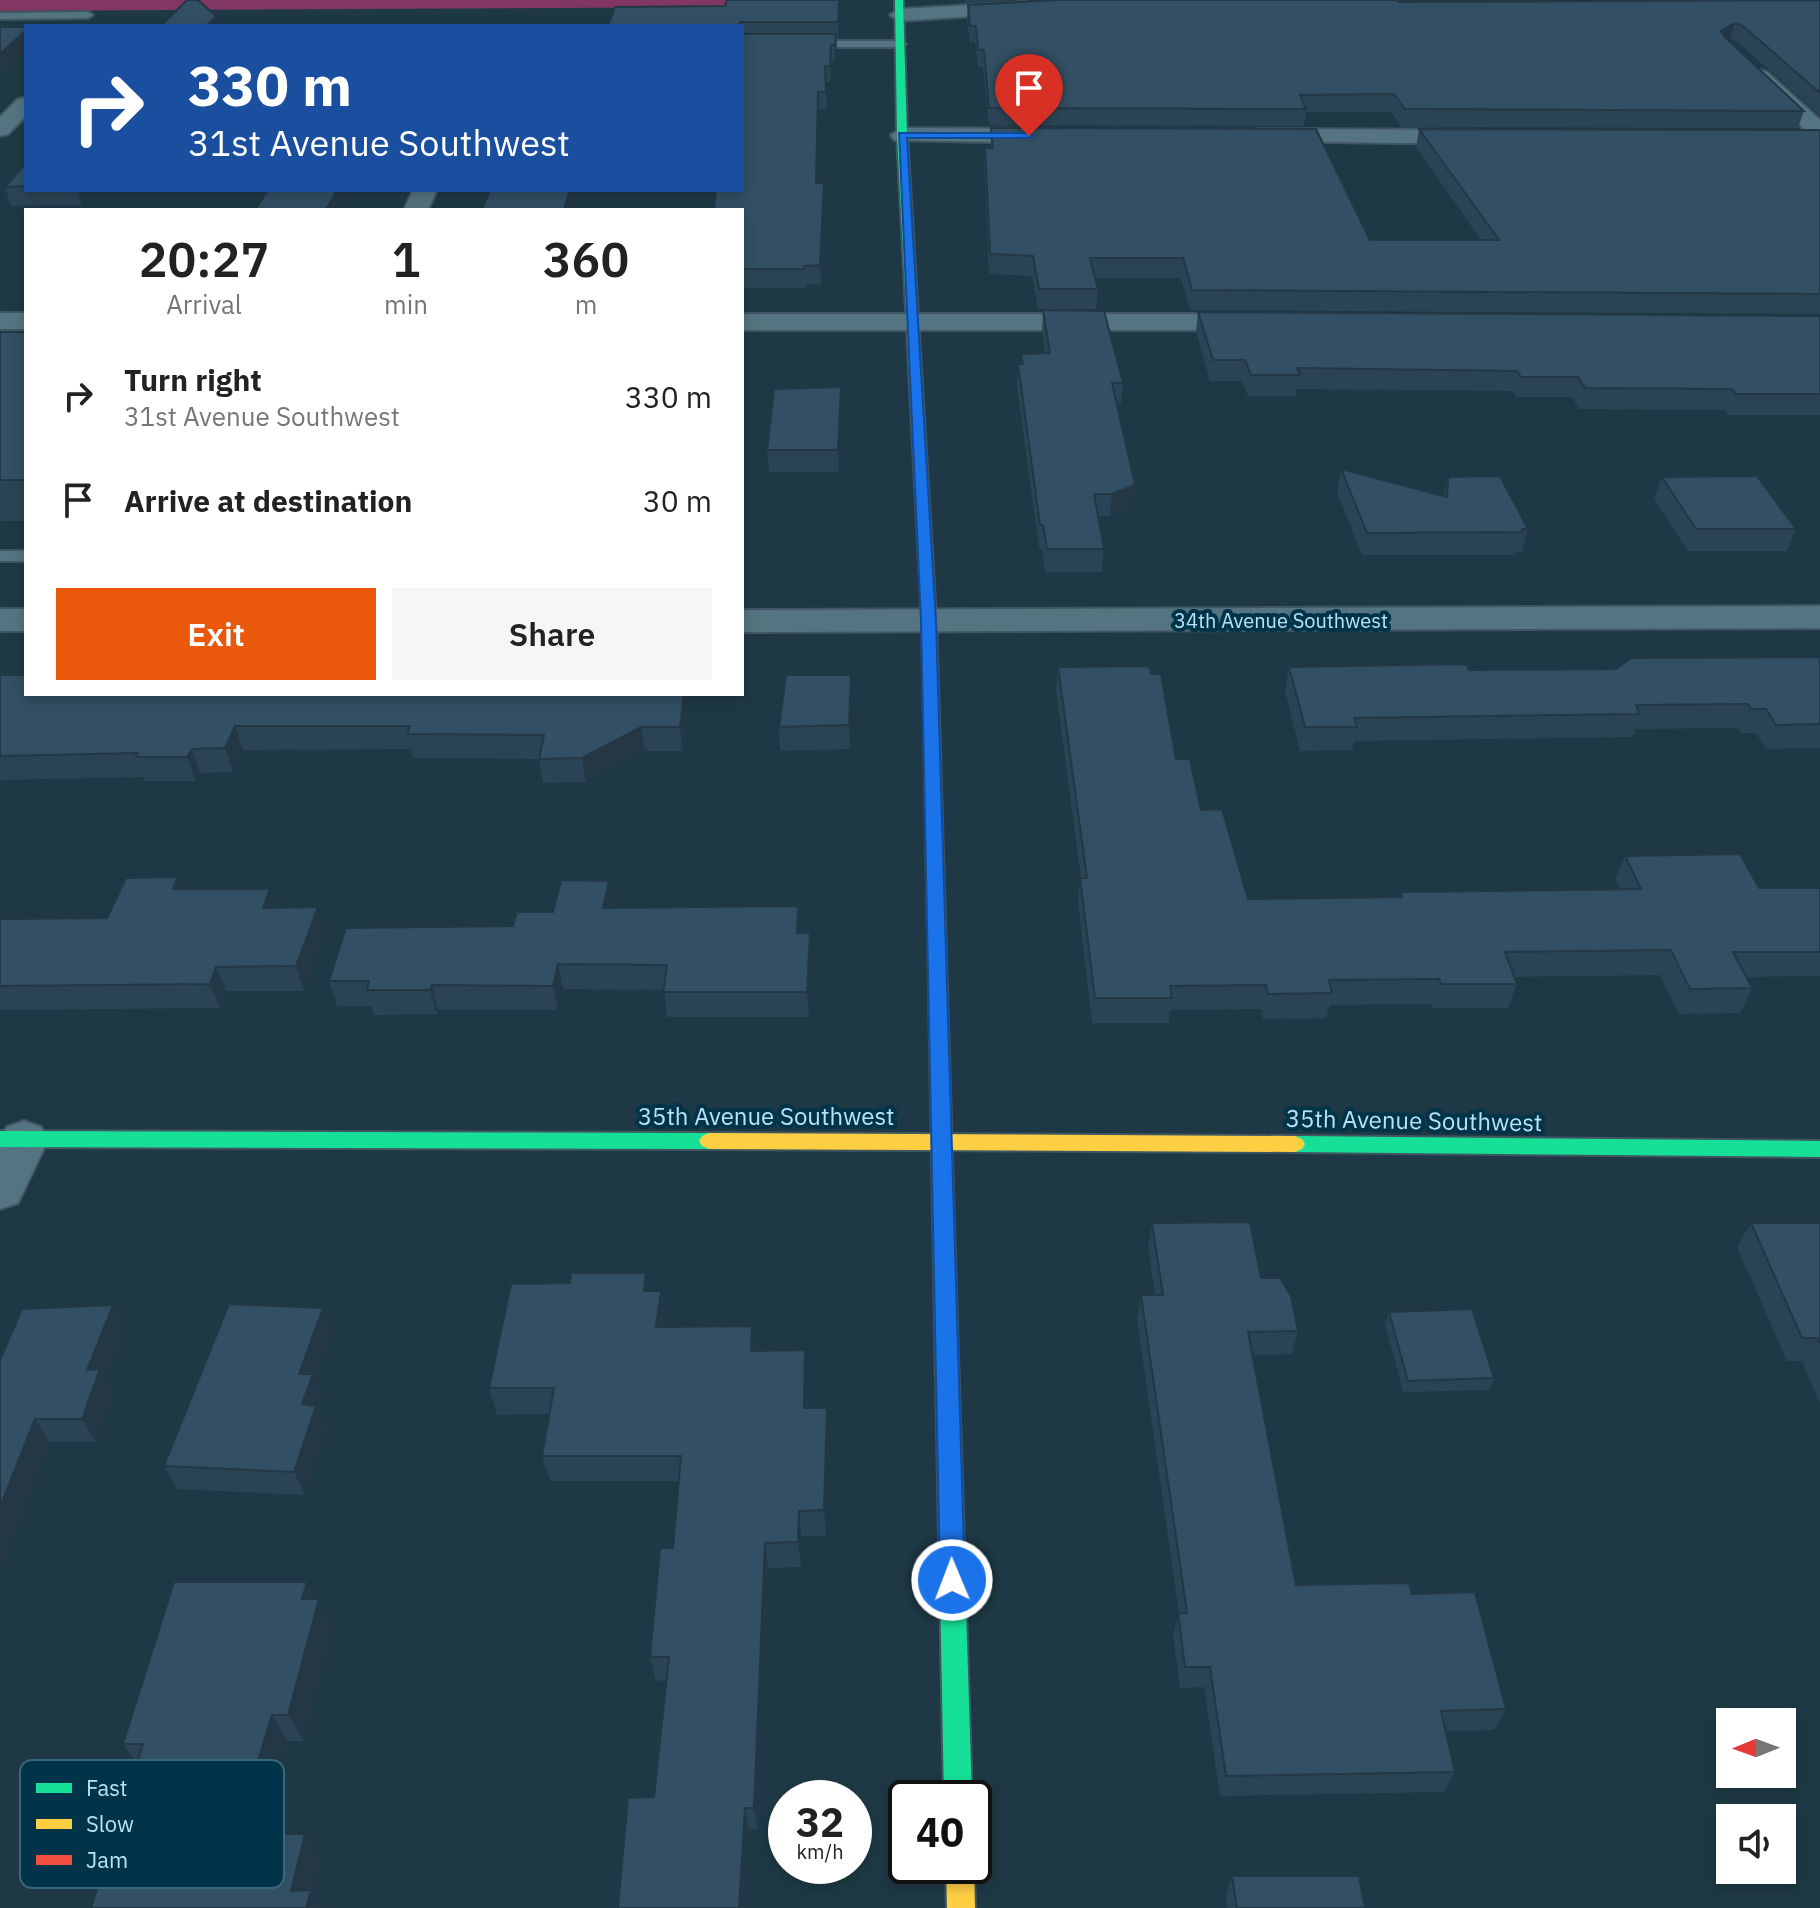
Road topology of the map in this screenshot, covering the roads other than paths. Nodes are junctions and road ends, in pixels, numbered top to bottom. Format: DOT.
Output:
graph roads {
  1 [pos="899,7"];
  2 [pos="1040,7"];
  3 [pos="88,15"];
  4 [pos="0,16"];
  5 [pos="744,44"];
  6 [pos="901,44"];
  7 [pos="1740,58"];
  8 [pos="6,88"];
  9 [pos="24,100"];
  10 [pos="24,103"];
  11 [pos="0,129"];
  12 [pos="902,135"];
  13 [pos="1820,135"];
  14 [pos="1076,136"];
  15 [pos="1234,136"];
  16 [pos="1503,137"];
  17 [pos="1788,137"];
  18 [pos="0,321"];
  19 [pos="24,321"];
  20 [pos="744,322"];
  21 [pos="913,322"];
  22 [pos="1286,322"];
  23 [pos="0,556"];
  24 [pos="24,556"];
  25 [pos="1820,617"];
  26 [pos="0,620"];
  27 [pos="24,620"];
  28 [pos="744,621"];
  29 [pos="929,621"];
  30 [pos="12,1140"];
  31 [pos="941,1141"];
  32 [pos="1820,1149"];
  33 [pos="0,1189"];
  34 [pos="958,1780"];
  35 [pos="960,1884"];
  36 [pos="961,1908"];
  1 -- 2 [label="street"];
  1 -- 6 [label="street"];
  3 -- 4 [label="lane"];
  5 -- 6 [label="lane"];
  6 -- 12 [label="street"];
  7 -- 13 [label="street"];
  8 -- 9 [label="street"];
  10 -- 11 [label="street"];
  12 -- 14 [label="street"];
  12 -- 21 [label="street"];
  13 -- 17 [label="street"];
  15 -- 16 [label="street"];
  18 -- 19 [label="street"];
  20 -- 21 [label="street"];
  21 -- 22 [label="street"];
  21 -- 29 [label="street"];
  23 -- 24 [label="lane"];
  25 -- 29 [label="street, 34th Avenue Southwest"];
  26 -- 27 [label="street"];
  28 -- 29 [label="street, 34th Avenue Southwest"];
  29 -- 31 [label="street"];
  30 -- 31 [label="street, 35th Avenue Southwest"];
  30 -- 33 [label="street"];
  31 -- 32 [label="street, 35th Avenue Southwest"];
  31 -- 34 [label="street"];
  35 -- 36 [label="street"];
}
